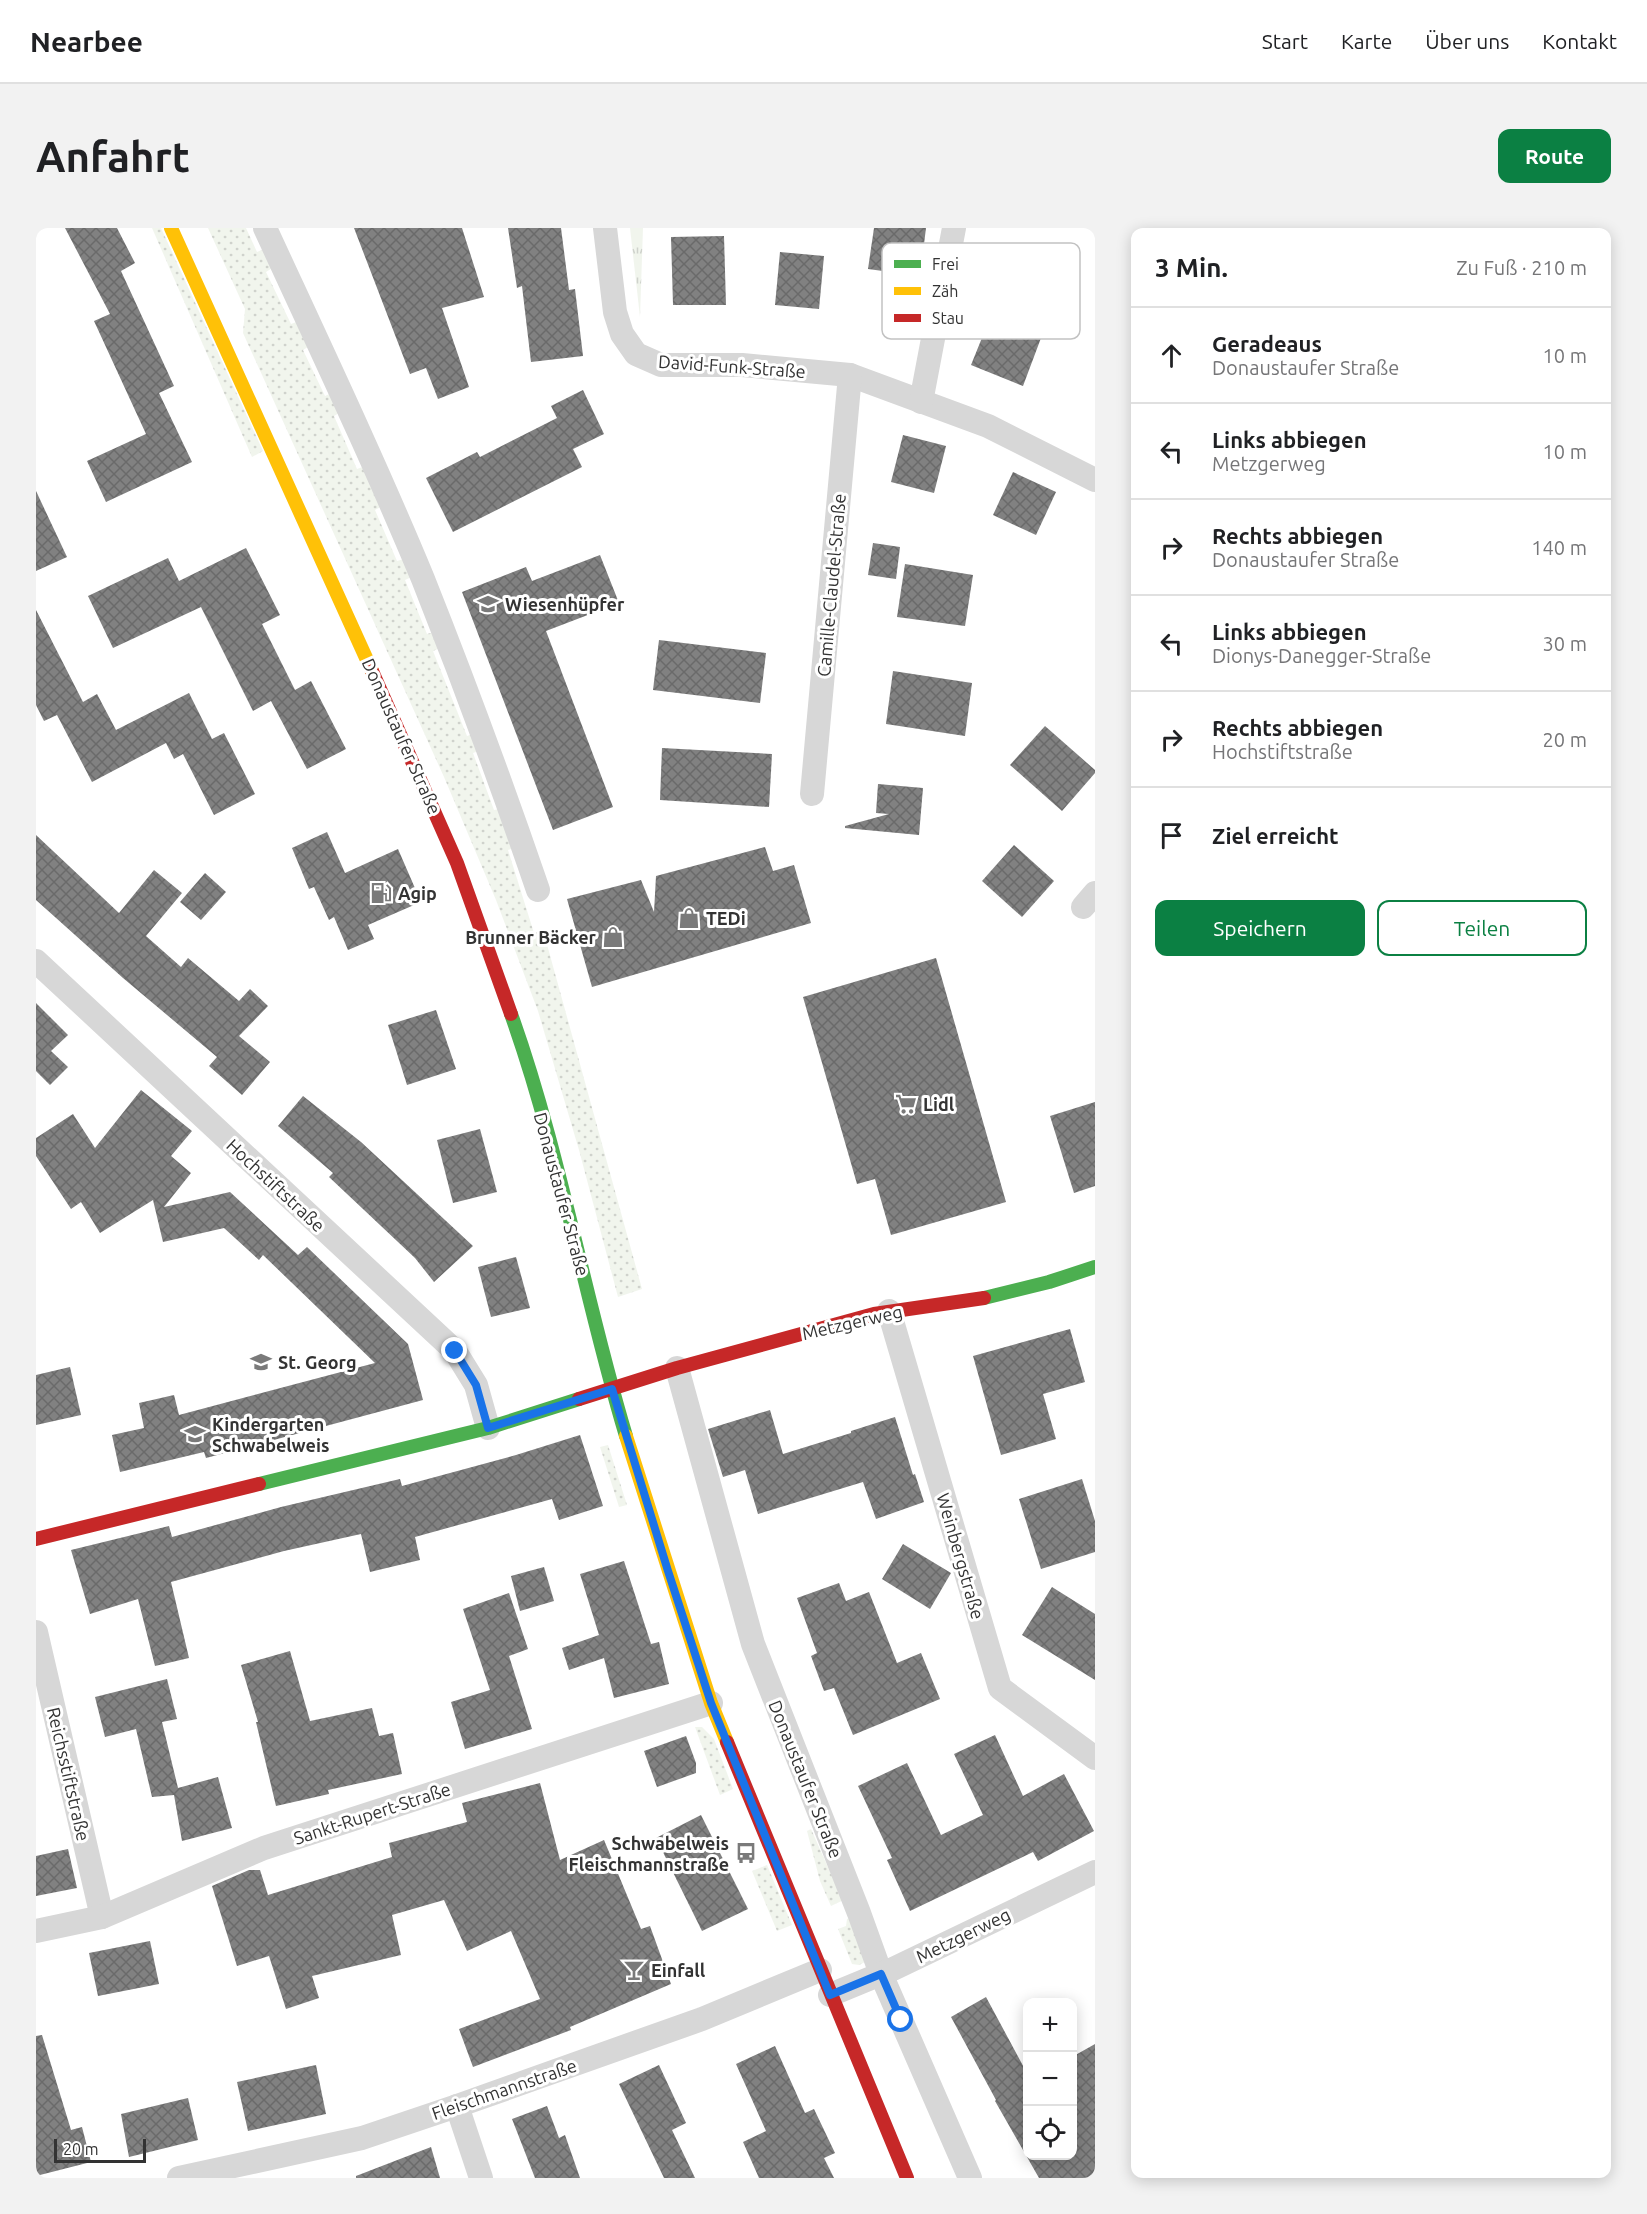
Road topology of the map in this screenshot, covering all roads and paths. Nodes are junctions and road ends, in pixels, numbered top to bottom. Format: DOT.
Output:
graph roads {
  1 [pos="171,228"];
  2 [pos="265,228"];
  3 [pos="605,228"];
  4 [pos="954,228"];
  5 [pos="951,243"];
  6 [pos="933,339"];
  7 [pos="850,375"];
  8 [pos="921,402"];
  9 [pos="1095,480"];
  10 [pos="812,794"];
  11 [pos="537,890"];
  12 [pos="36,962"];
  13 [pos="1095,1268"];
  14 [pos="889,1311"];
  15 [pos="677,1368"];
  16 [pos="612,1389"];
  17 [pos="488,1428"];
  18 [pos="36,1539"];
  19 [pos="36,1632"];
  20 [pos="711,1703"];
  21 [pos="1095,1758"];
  22 [pos="1095,1872"];
  23 [pos="102,1917"];
  24 [pos="36,1931"];
  25 [pos="820,1970"];
  26 [pos="881,1974"];
  27 [pos="830,1995"];
  28 [pos="457,2106"];
  29 [pos="235,2173"];
  30 [pos="179,2178"];
  31 [pos="481,2178"];
  32 [pos="907,2178"];
  33 [pos="970,2178"];
  1 -- 16 [label="main road, Donaustaufer Straße"];
  2 -- 11 [label="street"];
  3 -- 7 [label="street, David-Funk-Straße"];
  4 -- 5 [label="street"];
  6 -- 8 [label="street"];
  7 -- 8 [label="street, David-Funk-Straße"];
  7 -- 10 [label="street, Camille-Claudel-Straße"];
  8 -- 9 [label="street, David-Funk-Straße"];
  12 -- 17 [label="street, Hochstiftstraße"];
  13 -- 14 [label="main road, Metzgerweg"];
  14 -- 15 [label="main road, Metzgerweg"];
  14 -- 21 [label="street, Weinbergstraße"];
  15 -- 16 [label="main road, Metzgerweg"];
  15 -- 26 [label="street, Donaustaufer Straße"];
  16 -- 17 [label="main road, Metzgerweg"];
  16 -- 20 [label="main road, Donaustaufer Straße"];
  17 -- 18 [label="main road, Metzgerweg"];
  19 -- 23 [label="street, Reichsstiftstraße"];
  20 -- 23 [label="street, Sankt-Rupert-Straße"];
  20 -- 25 [label="main road, Donaustaufer Straße"];
  22 -- 26 [label="street, Metzgerweg"];
  23 -- 24 [label="street, Sankt-Rupert-Straße"];
  25 -- 27 [label="main road, Donaustaufer Straße"];
  25 -- 28 [label="street, Fleischmannstraße"];
  26 -- 27 [label="street, Metzgerweg"];
  26 -- 33 [label="street, Donaustaufer Straße"];
  27 -- 32 [label="main road, Donaustaufer Straße"];
  28 -- 29 [label="street, Fleischmannstraße"];
  28 -- 31 [label="street"];
  29 -- 30 [label="street, Fleischmannstraße"];
}
